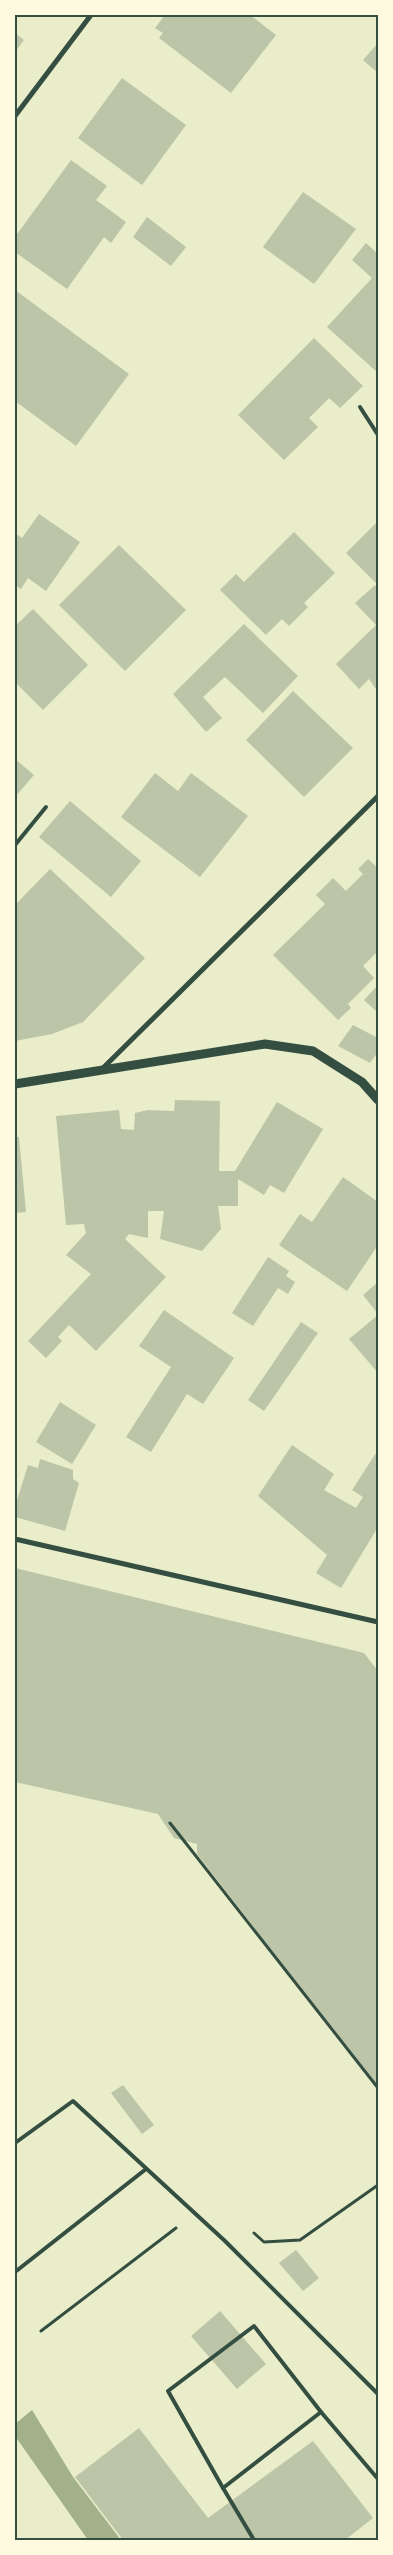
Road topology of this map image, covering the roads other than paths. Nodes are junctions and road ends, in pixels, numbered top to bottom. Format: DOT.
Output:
graph roads {
  1 [pos="91,15"];
  2 [pos="15,116"];
  3 [pos="360,407"];
  4 [pos="378,435"];
  5 [pos="378,796"];
  6 [pos="46,807"];
  7 [pos="15,845"];
  8 [pos="100,1071"];
  9 [pos="15,1084"];
  10 [pos="378,1100"];
  11 [pos="15,1539"];
  12 [pos="378,1622"];
  13 [pos="15,2143"];
  14 [pos="146,2168"];
  15 [pos="15,2272"];
  16 [pos="378,2394"];
  17 [pos="321,2412"];
  18 [pos="378,2479"];
  19 [pos="223,2488"];
  20 [pos="254,2540"];
  1 -- 2 [label="street"];
  3 -- 4 [label="lane"];
  5 -- 8 [label="street"];
  6 -- 7 [label="lane"];
  8 -- 9 [label="street"];
  8 -- 10 [label="street"];
  11 -- 12 [label="street"];
  13 -- 14 [label="lane"];
  14 -- 15 [label="lane"];
  14 -- 16 [label="lane"];
  17 -- 18 [label="lane"];
  17 -- 19 [label="lane"];
  17 -- 19 [label="lane"];
  19 -- 20 [label="lane"];
}
